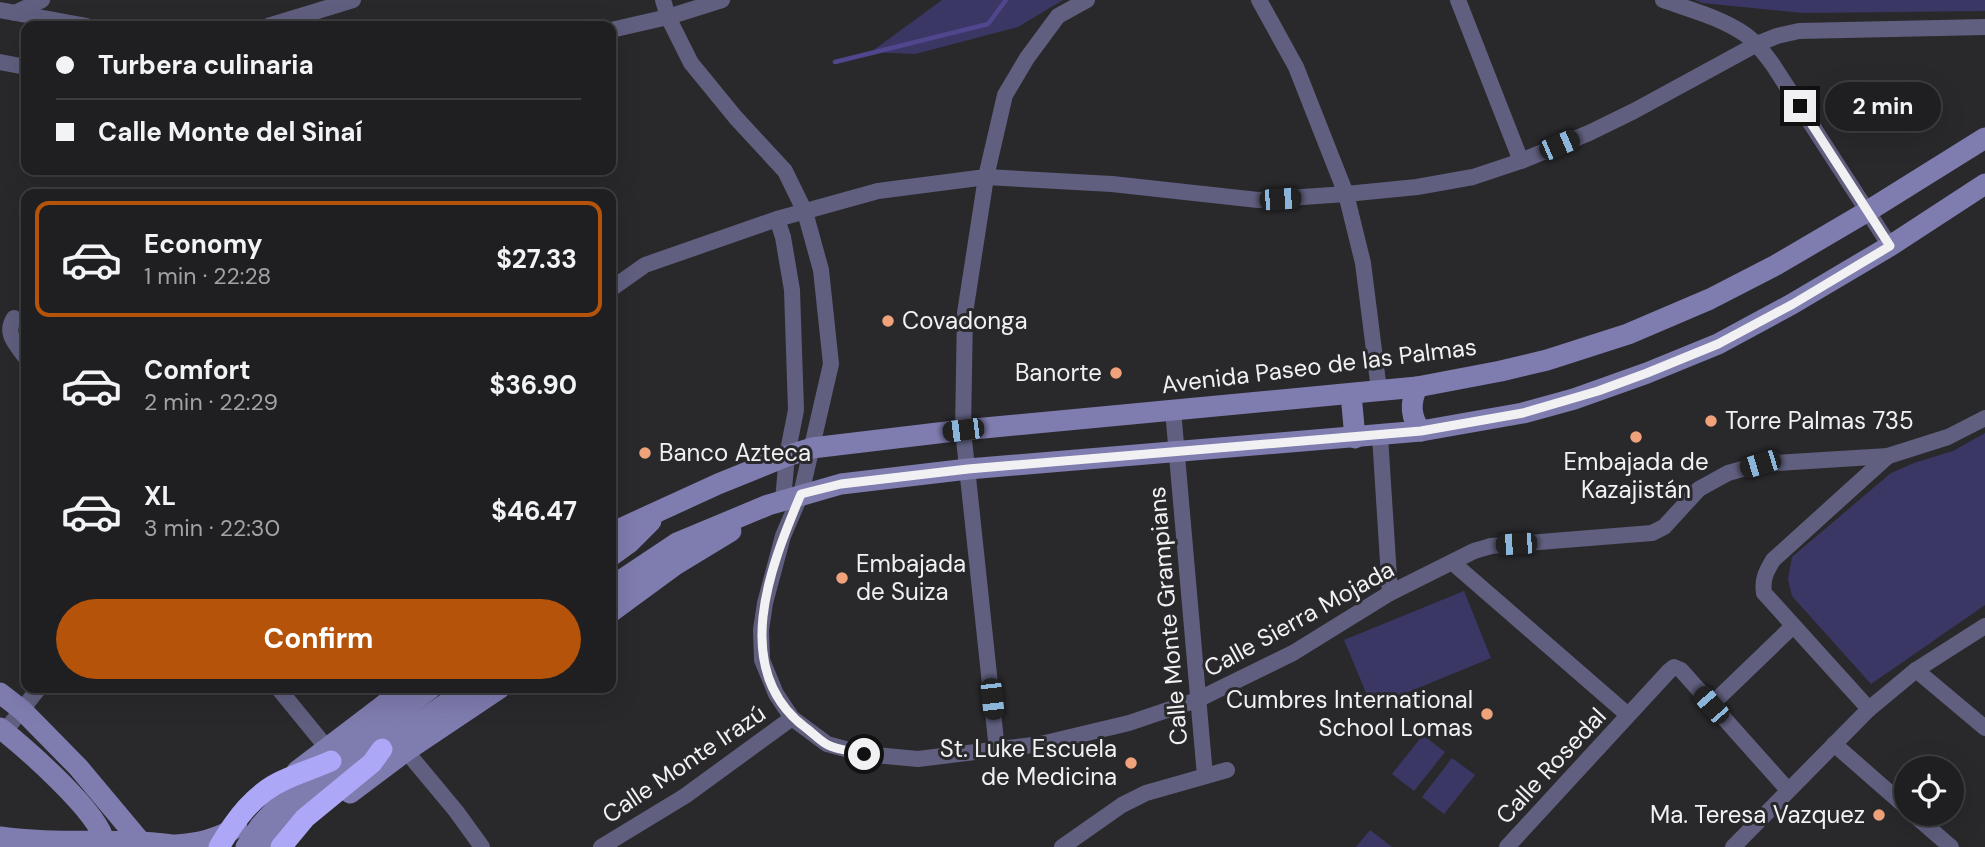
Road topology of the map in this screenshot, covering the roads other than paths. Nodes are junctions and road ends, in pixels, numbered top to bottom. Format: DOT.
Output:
graph roads {
  1 [pos="42,0"];
  2 [pos="353,0"];
  3 [pos="663,0"];
  4 [pos="722,0"];
  5 [pos="1087,0"];
  6 [pos="1259,0"];
  7 [pos="1458,0"];
  8 [pos="1663,0"];
  9 [pos="8,11"];
  10 [pos="668,17"];
  11 [pos="0,20"];
  12 [pos="61,21"];
  13 [pos="284,21"];
  14 [pos="1985,27"];
  15 [pos="616,29"];
  16 [pos="1757,44"];
  17 [pos="0,62"];
  18 [pos="21,66"];
  19 [pos="1985,138"];
  20 [pos="1521,160"];
  21 [pos="986,177"];
  22 [pos="1985,184"];
  23 [pos="1346,194"];
  24 [pos="1868,211"];
  25 [pos="805,212"];
  26 [pos="777,219"];
  27 [pos="1890,246"];
  28 [pos="616,285"];
  29 [pos="14,318"];
  30 [pos="21,350"];
  31 [pos="1417,387"];
  32 [pos="1380,390"];
  33 [pos="1351,394"];
  34 [pos="1173,410"];
  35 [pos="1985,418"];
  36 [pos="963,430"];
  37 [pos="1421,431"];
  38 [pos="1380,436"];
  39 [pos="1355,438"];
  40 [pos="813,448"];
  41 [pos="1176,452"];
  42 [pos="787,456"];
  43 [pos="1888,456"];
  44 [pos="968,469"];
  45 [pos="784,500"];
  46 [pos="660,512"];
  47 [pos="616,530"];
  48 [pos="616,552"];
  49 [pos="1452,563"];
  50 [pos="616,584"];
  51 [pos="1390,593"];
  52 [pos="616,608"];
  53 [pos="1793,626"];
  54 [pos="1985,626"];
  55 [pos="1916,670"];
  56 [pos="0,692"];
  57 [pos="35,693"];
  58 [pos="281,693"];
  59 [pos="400,693"];
  60 [pos="423,693"];
  61 [pos="462,693"];
  62 [pos="493,693"];
  63 [pos="1197,700"];
  64 [pos="1711,705"];
  65 [pos="1869,709"];
  66 [pos="22,710"];
  67 [pos="1629,715"];
  68 [pos="792,718"];
  69 [pos="1985,729"];
  70 [pos="2,730"];
  71 [pos="1834,744"];
  72 [pos="382,749"];
  73 [pos="997,750"];
  74 [pos="406,751"];
  75 [pos="323,759"];
  76 [pos="1227,770"];
  77 [pos="1205,776"];
  78 [pos="282,785"];
  79 [pos="1788,790"];
  80 [pos="1894,796"];
  81 [pos="241,824"];
  82 [pos="312,824"];
  83 [pos="1927,826"];
  84 [pos="0,837"];
  85 [pos="104,841"];
  86 [pos="140,841"];
  87 [pos="182,846"];
  88 [pos="219,847"];
  89 [pos="225,847"];
  90 [pos="234,847"];
  91 [pos="246,847"];
  92 [pos="268,847"];
  93 [pos="281,847"];
  94 [pos="287,847"];
  95 [pos="296,847"];
  96 [pos="482,847"];
  97 [pos="601,847"];
  98 [pos="1062,847"];
  99 [pos="1507,847"];
  100 [pos="1733,847"];
  101 [pos="1951,847"];
  1 -- 9 [label="street"];
  2 -- 13 [label="street"];
  3 -- 10 [label="street, Calle Sierra Mojada"];
  4 -- 10 [label="street"];
  5 -- 21 [label="street"];
  6 -- 23 [label="street"];
  7 -- 20 [label="street"];
  8 -- 16 [label="street"];
  9 -- 11 [label="street"];
  9 -- 12 [label="street"];
  10 -- 15 [label="street"];
  10 -- 25 [label="street, Calle Sierra Mojada"];
  14 -- 16 [label="street"];
  16 -- 20 [label="street"];
  16 -- 24 [label="street"];
  17 -- 18 [label="street"];
  19 -- 24 [label="main road, Avenida Paseo de las Palmas"];
  20 -- 23 [label="street"];
  21 -- 23 [label="street"];
  21 -- 25 [label="street"];
  21 -- 36 [label="street"];
  22 -- 27 [label="main road"];
  23 -- 32 [label="street"];
  24 -- 27 [label="street"];
  24 -- 31 [label="main road, Avenida Paseo de las Palmas"];
  25 -- 26 [label="street"];
  25 -- 40 [label="street, Calle Sierra Mojada"];
  26 -- 28 [label="street"];
  26 -- 42 [label="street, Calle Sierra Mojada"];
  27 -- 37 [label="main road"];
  29 -- 30 [label="street"];
  31 -- 32 [label="main road, Avenida Paseo de las Palmas"];
  31 -- 37 [label="main road"];
  32 -- 33 [label="main road, Avenida Paseo de las Palmas"];
  33 -- 34 [label="main road, Avenida Paseo de las Palmas"];
  33 -- 39 [label="main road"];
  34 -- 36 [label="main road, Avenida Paseo de las Palmas"];
  34 -- 41 [label="street, Calle Monte Grampians"];
  35 -- 43 [label="street, Calle Sierra Mojada"];
  36 -- 40 [label="main road, Avenida Paseo de las Palmas"];
  36 -- 44 [label="street"];
  37 -- 38 [label="main road"];
  38 -- 39 [label="main road"];
  38 -- 51 [label="street"];
  39 -- 41 [label="main road"];
  40 -- 42 [label="main road, Avenida Paseo de las Palmas"];
  40 -- 45 [label="street, Calle Sierra Mojada"];
  41 -- 44 [label="main road"];
  41 -- 63 [label="street, Calle Monte Grampians"];
  42 -- 45 [label="street, Calle Sierra Mojada"];
  42 -- 46 [label="main road, Avenida Paseo de las Palmas"];
  43 -- 49 [label="street, Calle Sierra Mojada"];
  43 -- 53 [label="street"];
  44 -- 45 [label="main road"];
  44 -- 73 [label="street"];
  45 -- 50 [label="main road"];
  45 -- 52 [label="main road"];
  45 -- 68 [label="street, Calle Sierra Mojada"];
  46 -- 47 [label="main road, Avenida Paseo de las Palmas"];
  46 -- 48 [label="main road, Avenida Paseo de las Palmas"];
  49 -- 51 [label="street, Calle Sierra Mojada"];
  49 -- 67 [label="street"];
  51 -- 63 [label="street, Calle Sierra Mojada"];
  53 -- 64 [label="street"];
  53 -- 65 [label="street"];
  54 -- 55 [label="street"];
  55 -- 65 [label="street"];
  55 -- 69 [label="street"];
  56 -- 66 [label="main road"];
  57 -- 66 [label="street"];
  58 -- 75 [label="street"];
  59 -- 75 [label="main road"];
  60 -- 75 [label="main road, bridge"];
  61 -- 72 [label="main road, bridge"];
  62 -- 74 [label="main road"];
  63 -- 73 [label="street, Calle Sierra Mojada"];
  63 -- 77 [label="street, Calle Monte Grampians"];
  64 -- 67 [label="street, Calle Rosedal"];
  64 -- 79 [label="street"];
  65 -- 71 [label="street"];
  66 -- 70 [label="street"];
  66 -- 86 [label="main road"];
  67 -- 99 [label="street, Calle Rosedal"];
  68 -- 73 [label="street, Calle Sierra Mojada"];
  68 -- 97 [label="street, Calle Monte Irazú"];
  70 -- 85 [label="main road"];
  71 -- 79 [label="street"];
  71 -- 80 [label="street"];
  72 -- 92 [label="main road, bridge"];
  72 -- 93 [label="highway, bridge"];
  74 -- 82 [label="main road"];
  74 -- 96 [label="street"];
  75 -- 78 [label="main road"];
  75 -- 88 [label="highway, bridge"];
  75 -- 90 [label="highway, bridge"];
  75 -- 91 [label="main road, bridge"];
  76 -- 77 [label="street"];
  77 -- 98 [label="street"];
  78 -- 81 [label="main road"];
  78 -- 82 [label="main road"];
  78 -- 90 [label="main road"];
  79 -- 100 [label="street"];
  81 -- 87 [label="main road"];
  81 -- 89 [label="main road"];
  82 -- 94 [label="main road"];
  82 -- 95 [label="main road"];
  83 -- 101 [label="street"];
  84 -- 85 [label="main road"];
  85 -- 86 [label="main road"];
  86 -- 87 [label="main road"];
}
